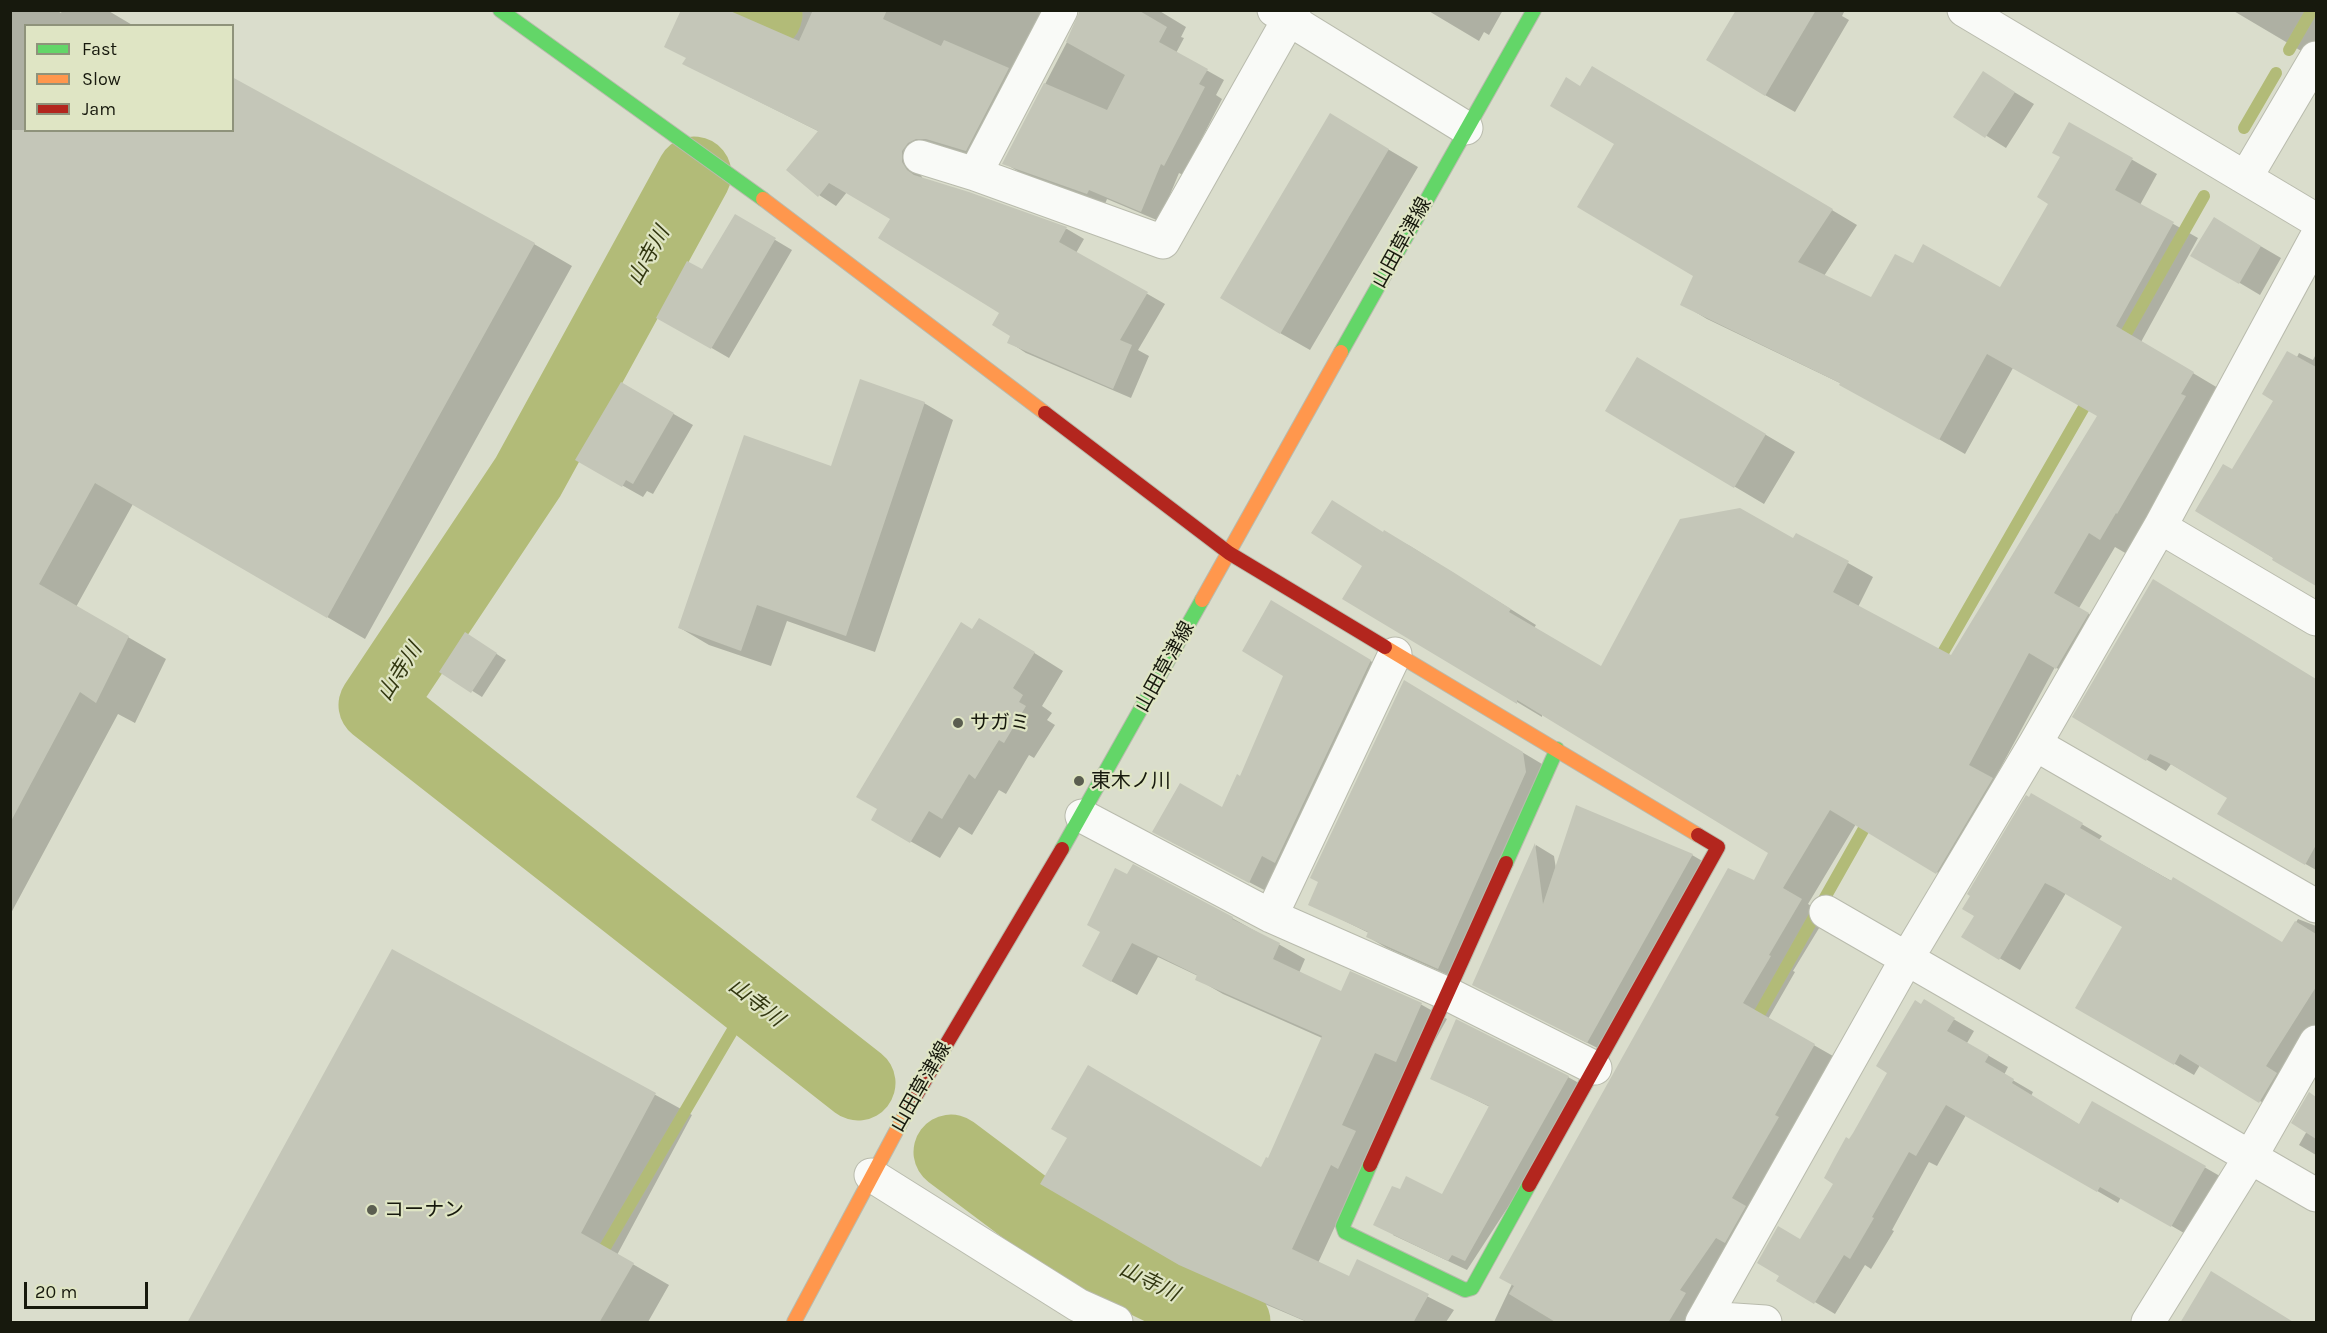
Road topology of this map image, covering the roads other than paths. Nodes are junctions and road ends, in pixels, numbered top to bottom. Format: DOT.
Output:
graph roads {
  1 [pos="500,10"];
  2 [pos="1061,10"];
  3 [pos="1534,10"];
  4 [pos="1964,10"];
  5 [pos="1286,13"];
  6 [pos="2316,58"];
  7 [pos="1466,128"];
  8 [pos="920,157"];
  9 [pos="975,174"];
  10 [pos="2246,177"];
  11 [pos="2316,220"];
  12 [pos="2316,238"];
  13 [pos="2160,527"];
  14 [pos="1229,552"];
  15 [pos="2316,619"];
  16 [pos="1395,654"];
  17 [pos="2035,744"];
  18 [pos="1557,749"];
  19 [pos="1082,816"];
  20 [pos="2316,906"];
  21 [pos="1826,912"];
  22 [pos="1271,916"];
  23 [pos="1906,960"];
  24 [pos="1448,994"];
  25 [pos="2316,1042"];
  26 [pos="1595,1068"];
  27 [pos="2251,1156"];
  28 [pos="871,1175"];
  29 [pos="2316,1195"];
  30 [pos="1703,1320"];
  31 [pos="794,1323"];
  32 [pos="1116,1323"];
  33 [pos="1766,1323"];
  34 [pos="2148,1323"];
  1 -- 14 [label="street"];
  2 -- 9 [label="street"];
  3 -- 7 [label="street, 山田草津線"];
  4 -- 10 [label="street"];
  5 -- 7 [label="street"];
  5 -- 9 [label="street"];
  6 -- 10 [label="street"];
  7 -- 14 [label="street, 山田草津線"];
  8 -- 9 [label="street"];
  10 -- 11 [label="street"];
  12 -- 13 [label="street"];
  13 -- 15 [label="street"];
  13 -- 17 [label="street"];
  14 -- 16 [label="street"];
  14 -- 19 [label="street, 山田草津線"];
  16 -- 18 [label="street"];
  16 -- 22 [label="street"];
  17 -- 20 [label="street"];
  17 -- 23 [label="street"];
  18 -- 24 [label="street"];
  18 -- 26 [label="street"];
  19 -- 22 [label="street"];
  19 -- 28 [label="street, 山田草津線"];
  21 -- 23 [label="street"];
  22 -- 24 [label="street"];
  23 -- 27 [label="street"];
  23 -- 30 [label="street"];
  24 -- 26 [label="street"];
  24 -- 26 [label="street"];
  25 -- 27 [label="street"];
  27 -- 29 [label="street"];
  27 -- 34 [label="street"];
  28 -- 31 [label="street, 山田草津線"];
  28 -- 32 [label="street"];
  30 -- 33 [label="street"];
}
